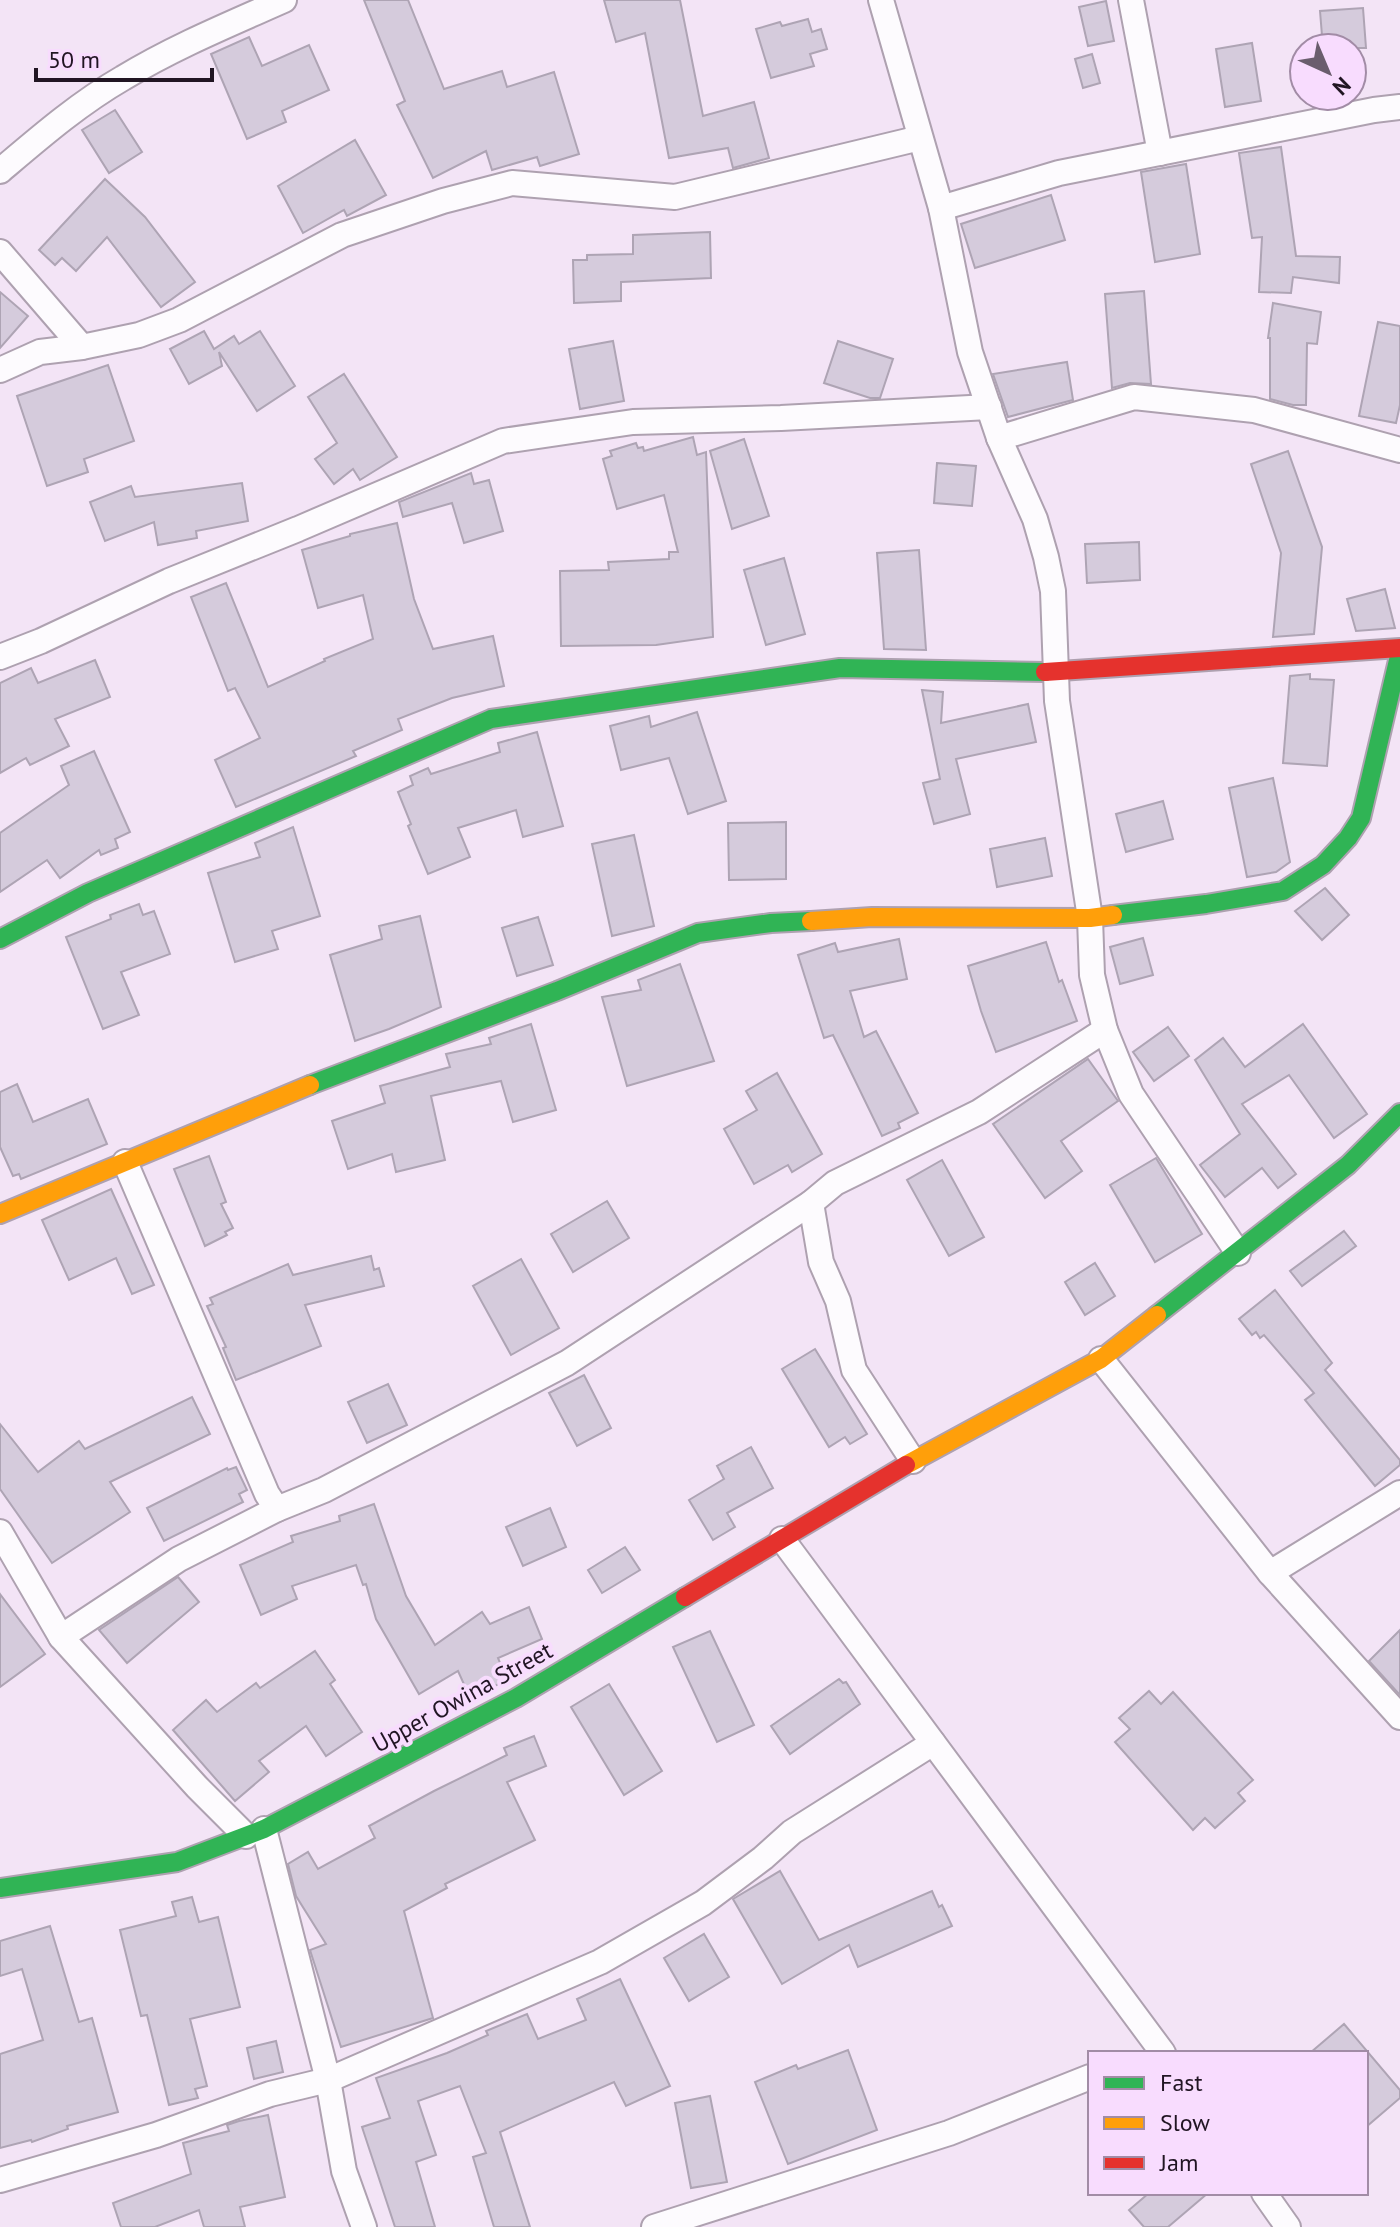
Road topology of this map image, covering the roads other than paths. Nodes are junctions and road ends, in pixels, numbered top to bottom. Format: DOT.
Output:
graph roads {
  1 [pos="284,0"];
  2 [pos="881,0"];
  3 [pos="1131,0"];
  4 [pos="1400,107"];
  5 [pos="920,138"];
  6 [pos="1160,153"];
  7 [pos="0,171"];
  8 [pos="941,208"];
  9 [pos="0,252"];
  10 [pos="82,347"];
  11 [pos="0,370"];
  12 [pos="989,407"];
  13 [pos="999,438"];
  14 [pos="1400,450"];
  15 [pos="1400,650"];
  16 [pos="0,657"];
  17 [pos="1056,672"];
  18 [pos="1090,918"];
  19 [pos="0,939"];
  20 [pos="1105,1030"];
  21 [pos="1400,1113"];
  22 [pos="125,1162"];
  23 [pos="811,1203"];
  24 [pos="0,1214"];
  25 [pos="1238,1253"];
  26 [pos="1101,1359"];
  27 [pos="913,1461"];
  28 [pos="1400,1493"];
  29 [pos="277,1509"];
  30 [pos="0,1532"];
  31 [pos="782,1539"];
  32 [pos="1270,1573"];
  33 [pos="61,1637"];
  34 [pos="1400,1717"];
  35 [pos="933,1743"];
  36 [pos="255,1832"];
  37 [pos="0,1888"];
  38 [pos="1157,2051"];
  39 [pos="1088,2078"];
  40 [pos="328,2080"];
  41 [pos="0,2180"];
  42 [pos="1265,2195"];
  43 [pos="364,2227"];
  44 [pos="654,2227"];
  45 [pos="1288,2227"];
  1 -- 7 [label="street"];
  2 -- 5 [label="street"];
  3 -- 6 [label="street"];
  4 -- 6 [label="street"];
  5 -- 8 [label="street"];
  5 -- 10 [label="street"];
  6 -- 8 [label="street"];
  8 -- 12 [label="street"];
  9 -- 10 [label="street"];
  10 -- 11 [label="street"];
  12 -- 13 [label="street"];
  12 -- 16 [label="street"];
  13 -- 14 [label="street"];
  13 -- 17 [label="street"];
  15 -- 17 [label="street"];
  15 -- 18 [label="street"];
  17 -- 18 [label="street"];
  17 -- 19 [label="street"];
  18 -- 20 [label="street"];
  18 -- 22 [label="street"];
  20 -- 23 [label="street"];
  20 -- 25 [label="street"];
  21 -- 25 [label="street, Upper Owina Street"];
  22 -- 24 [label="street"];
  22 -- 29 [label="street"];
  23 -- 27 [label="street"];
  23 -- 29 [label="street"];
  25 -- 26 [label="street, Upper Owina Street"];
  26 -- 27 [label="street, Upper Owina Street"];
  26 -- 32 [label="street"];
  27 -- 31 [label="street, Upper Owina Street"];
  28 -- 32 [label="street"];
  29 -- 33 [label="street"];
  30 -- 33 [label="street"];
  31 -- 35 [label="street"];
  31 -- 36 [label="street, Upper Owina Street"];
  32 -- 34 [label="street"];
  33 -- 36 [label="street"];
  35 -- 38 [label="street"];
  35 -- 40 [label="street"];
  36 -- 37 [label="street, Upper Owina Street"];
  36 -- 40 [label="street"];
  39 -- 44 [label="street"];
  40 -- 41 [label="street"];
  40 -- 43 [label="street"];
  42 -- 45 [label="street"];
}
